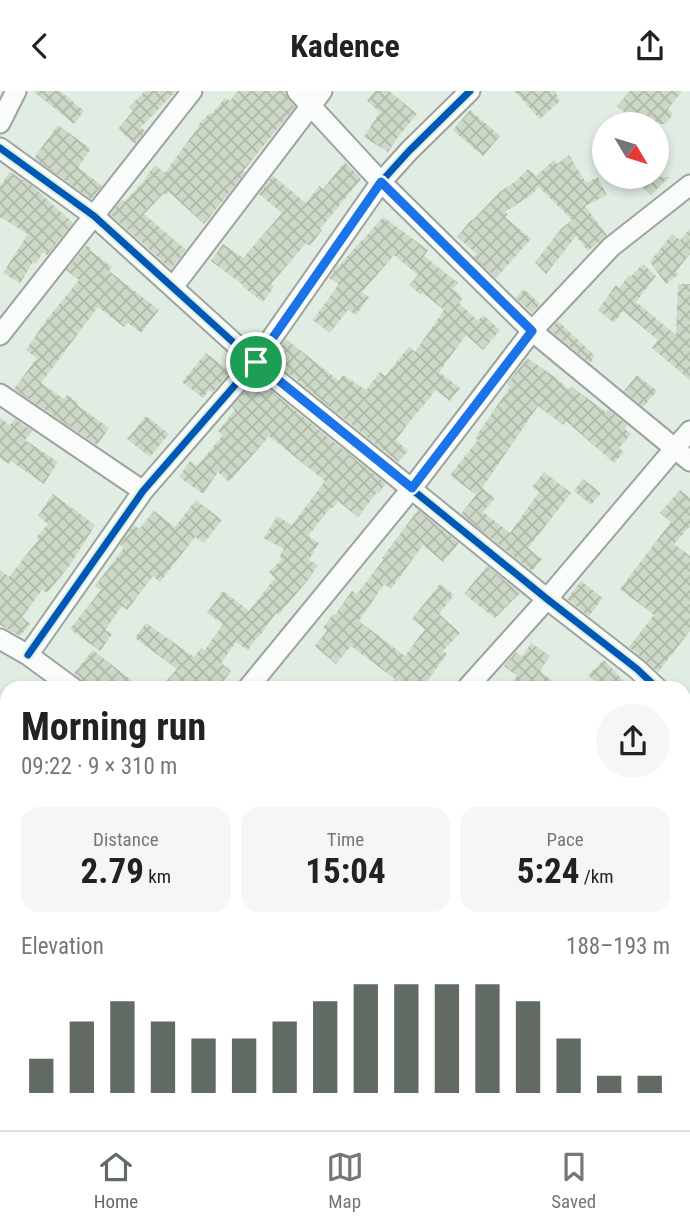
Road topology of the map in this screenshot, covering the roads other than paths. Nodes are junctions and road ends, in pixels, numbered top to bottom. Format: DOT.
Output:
graph roads {
  1 [pos="16,91"];
  2 [pos="192,91"];
  3 [pos="470,91"];
  4 [pos="310,95"];
  5 [pos="0,123"];
  6 [pos="0,148"];
  7 [pos="381,182"];
  8 [pos="690,185"];
  9 [pos="94,216"];
  10 [pos="173,287"];
  11 [pos="532,331"];
  12 [pos="0,335"];
  13 [pos="256,362"];
  14 [pos="0,394"];
  15 [pos="690,431"];
  16 [pos="674,447"];
  17 [pos="690,461"];
  18 [pos="412,488"];
  19 [pos="144,491"];
  20 [pos="547,599"];
  21 [pos="0,639"];
  22 [pos="28,655"];
  23 [pos="61,681"];
  24 [pos="254,681"];
  25 [pos="473,681"];
  26 [pos="650,681"];
  1 -- 5 [label="street"];
  2 -- 9 [label="street"];
  3 -- 7 [label="street"];
  4 -- 7 [label="street"];
  4 -- 10 [label="street"];
  6 -- 9 [label="street"];
  7 -- 11 [label="street"];
  7 -- 13 [label="street"];
  8 -- 11 [label="street"];
  9 -- 10 [label="street"];
  9 -- 12 [label="street"];
  10 -- 13 [label="street"];
  11 -- 16 [label="street"];
  11 -- 18 [label="street"];
  13 -- 18 [label="street"];
  13 -- 19 [label="street"];
  14 -- 19 [label="street"];
  15 -- 16 [label="street"];
  16 -- 17 [label="street"];
  16 -- 20 [label="street"];
  18 -- 20 [label="street"];
  18 -- 24 [label="street"];
  19 -- 22 [label="street"];
  20 -- 25 [label="street"];
  20 -- 26 [label="street"];
  21 -- 22 [label="street"];
  22 -- 23 [label="street"];
}
